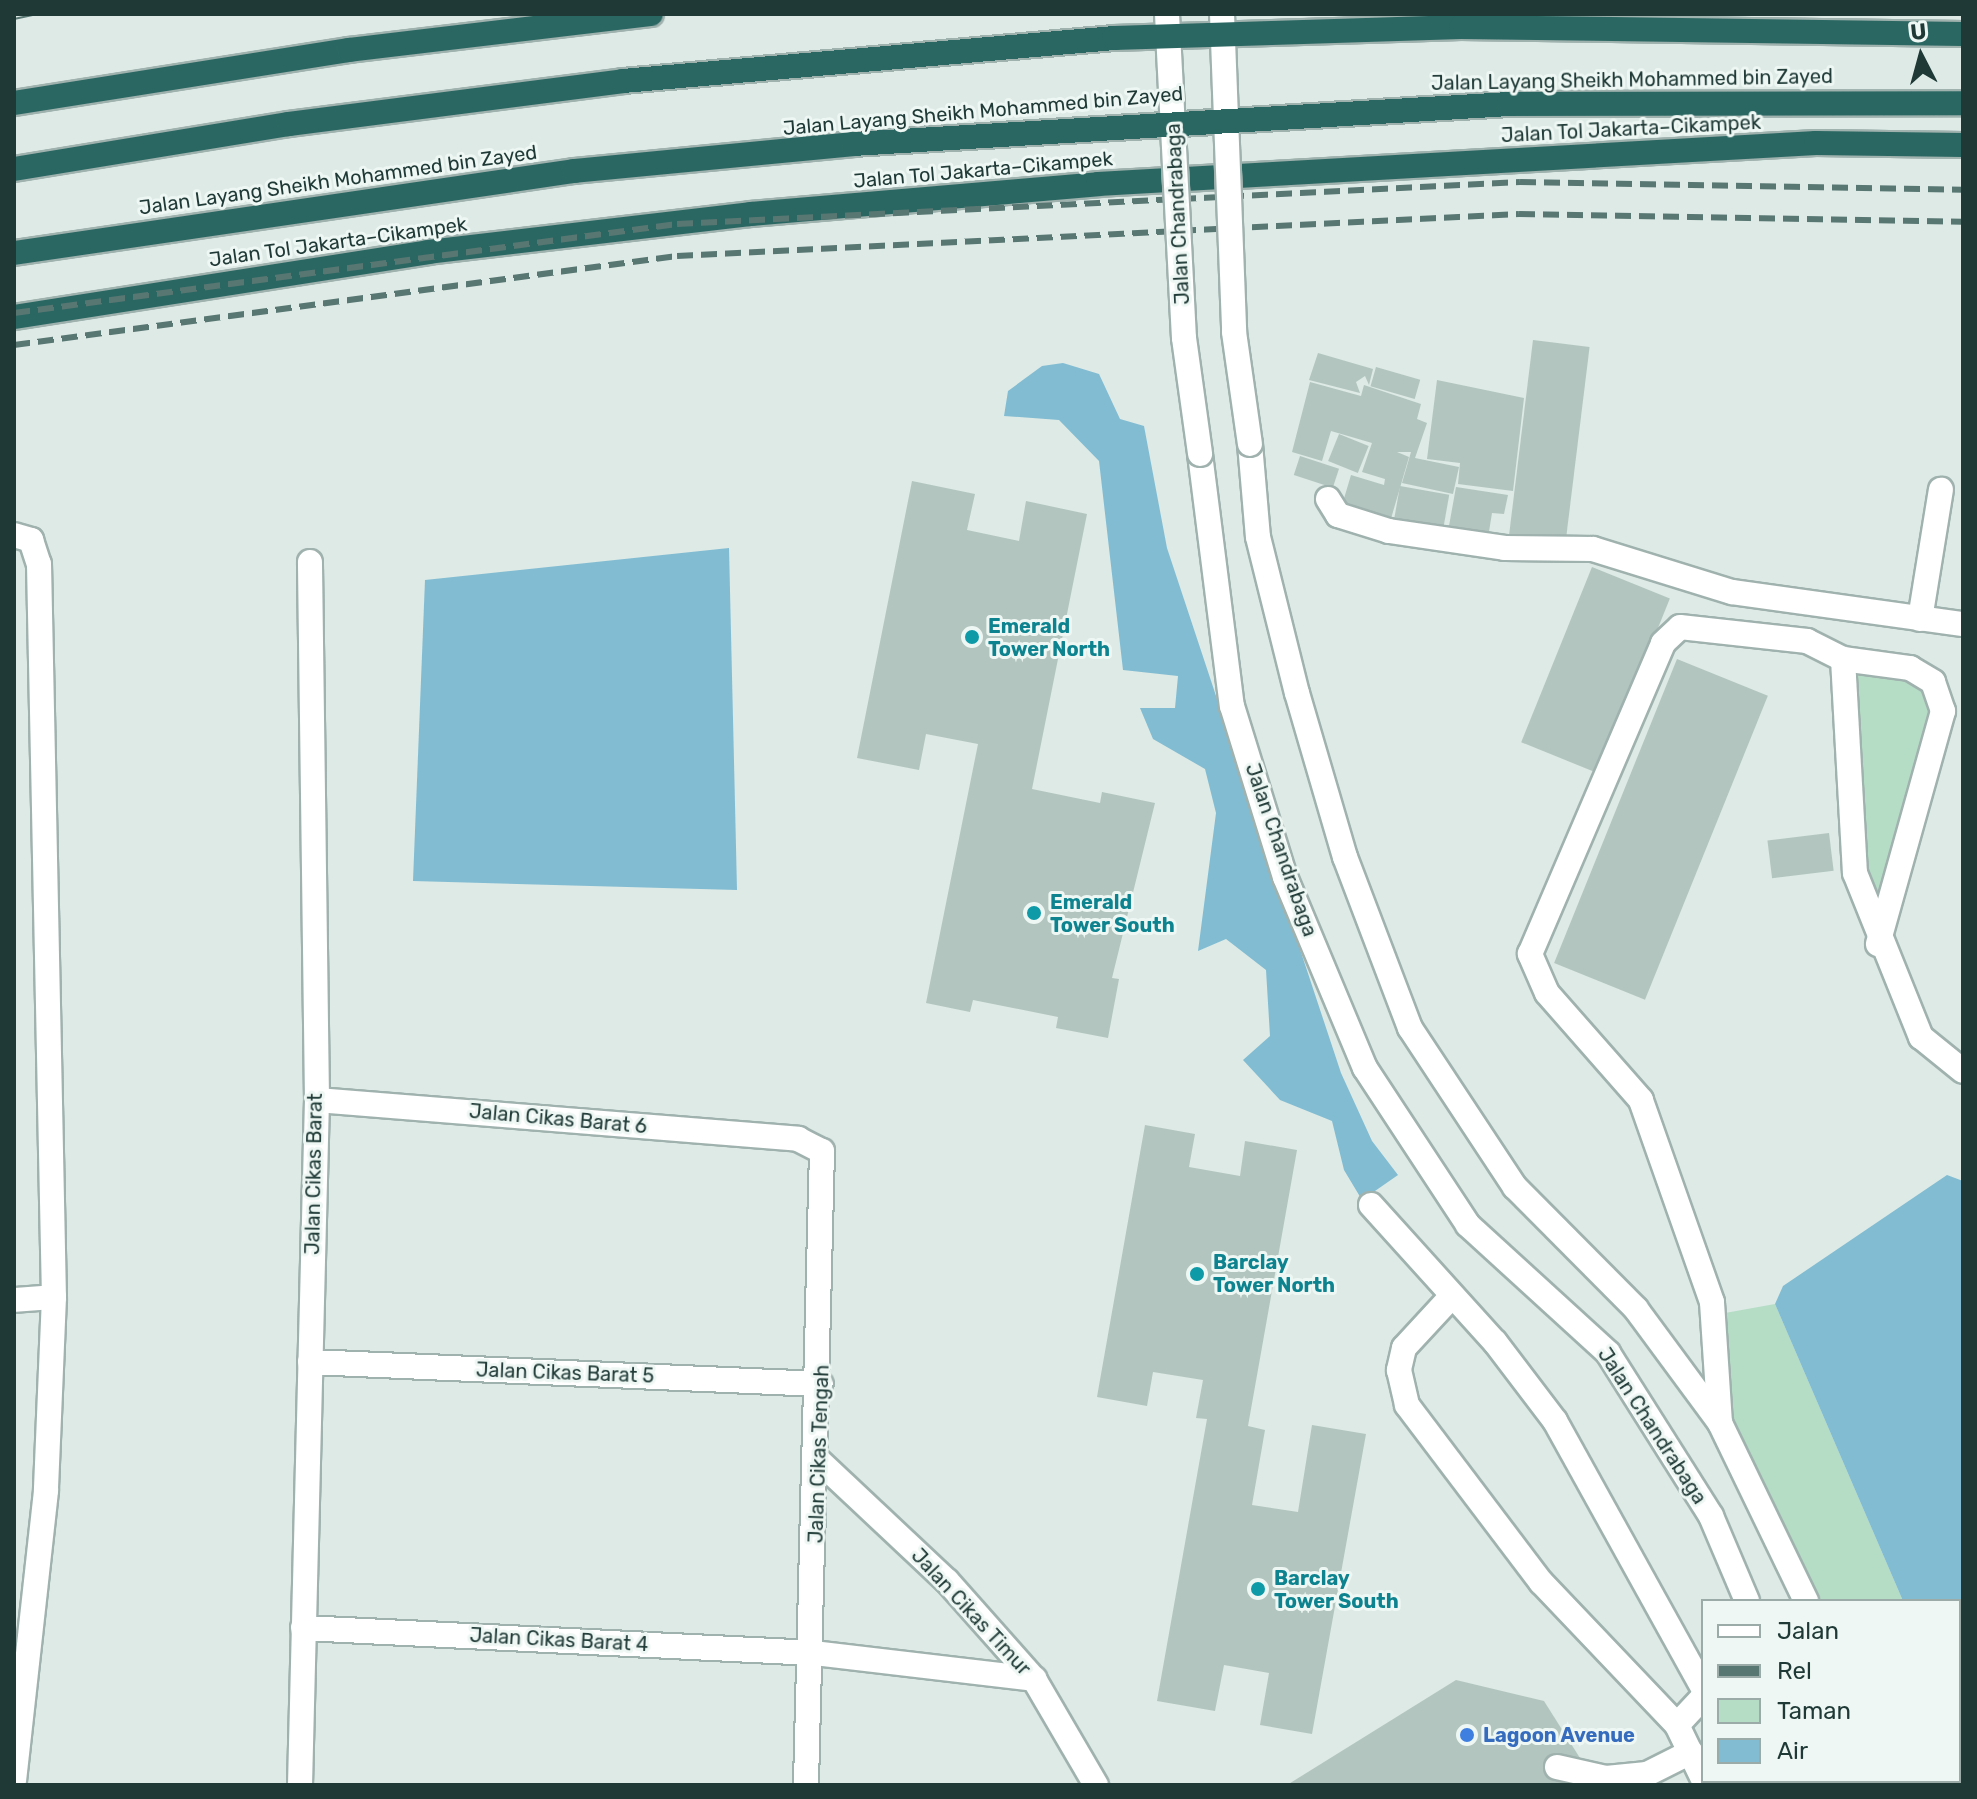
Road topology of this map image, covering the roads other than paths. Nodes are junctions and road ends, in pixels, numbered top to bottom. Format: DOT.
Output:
graph roads {
  1 [pos="651,14"];
  2 [pos="1167,14"];
  3 [pos="1222,14"];
  4 [pos="1963,34"];
  5 [pos="14,103"];
  6 [pos="1963,103"];
  7 [pos="1963,145"];
  8 [pos="14,169"];
  9 [pos="14,253"];
  10 [pos="14,317"];
  11 [pos="1941,490"];
  12 [pos="1328,499"];
  13 [pos="14,535"];
  14 [pos="310,562"];
  15 [pos="1920,619"];
  16 [pos="1963,624"];
  17 [pos="1843,659"];
  18 [pos="1878,944"];
  19 [pos="1963,1071"];
  20 [pos="317,1100"];
  21 [pos="798,1139"];
  22 [pos="1371,1205"];
  23 [pos="54,1297"];
  24 [pos="1451,1297"];
  25 [pos="14,1300"];
  26 [pos="310,1362"];
  27 [pos="821,1384"];
  28 [pos="1720,1423"];
  29 [pos="819,1461"];
  30 [pos="1746,1599"];
  31 [pos="1805,1599"];
  32 [pos="303,1628"];
  33 [pos="814,1653"];
  34 [pos="1034,1679"];
  35 [pos="1701,1684"];
  36 [pos="1701,1699"];
  37 [pos="1677,1725"];
  38 [pos="1691,1752"];
  39 [pos="1557,1767"];
  40 [pos="1701,1775"];
  41 [pos="14,1780"];
  42 [pos="300,1785"];
  43 [pos="806,1785"];
  44 [pos="1096,1785"];
  1 -- 5 [label="highway"];
  2 -- 30 [label="street, Jalan Chandrabaga, bridge"];
  3 -- 28 [label="street, bridge"];
  4 -- 8 [label="highway, bridge"];
  6 -- 9 [label="highway, Jalan Layang Sheikh Mohammed bin Zayed, bridge"];
  7 -- 10 [label="highway, Jalan Tol Jakarta–Cikampek"];
  11 -- 15 [label="street"];
  12 -- 15 [label="street"];
  13 -- 23 [label="street"];
  14 -- 20 [label="street, Jalan Cikas Barat"];
  15 -- 16 [label="street"];
  17 -- 18 [label="street"];
  17 -- 18 [label="street"];
  17 -- 28 [label="street"];
  18 -- 19 [label="street"];
  20 -- 21 [label="street, Jalan Cikas Barat 6"];
  20 -- 26 [label="street, Jalan Cikas Barat"];
  21 -- 27 [label="street, Jalan Cikas Tengah"];
  22 -- 24 [label="street"];
  23 -- 25 [label="street"];
  23 -- 41 [label="street"];
  24 -- 35 [label="street"];
  24 -- 37 [label="street"];
  26 -- 27 [label="street, Jalan Cikas Barat 5"];
  26 -- 32 [label="street, Jalan Cikas Barat"];
  27 -- 29 [label="street, Jalan Cikas Tengah"];
  28 -- 31 [label="street"];
  29 -- 33 [label="street, Jalan Cikas Tengah"];
  29 -- 34 [label="street, Jalan Cikas Timur"];
  32 -- 33 [label="street, Jalan Cikas Barat 4"];
  32 -- 42 [label="street, Jalan Cikas Barat"];
  33 -- 34 [label="street, Jalan Cikas Barat 4"];
  33 -- 43 [label="street, Jalan Cikas Tengah"];
  34 -- 44 [label="street, Jalan Cikas Timur"];
  36 -- 37 [label="street"];
  37 -- 38 [label="street"];
  38 -- 39 [label="street"];
  38 -- 40 [label="street"];
}
